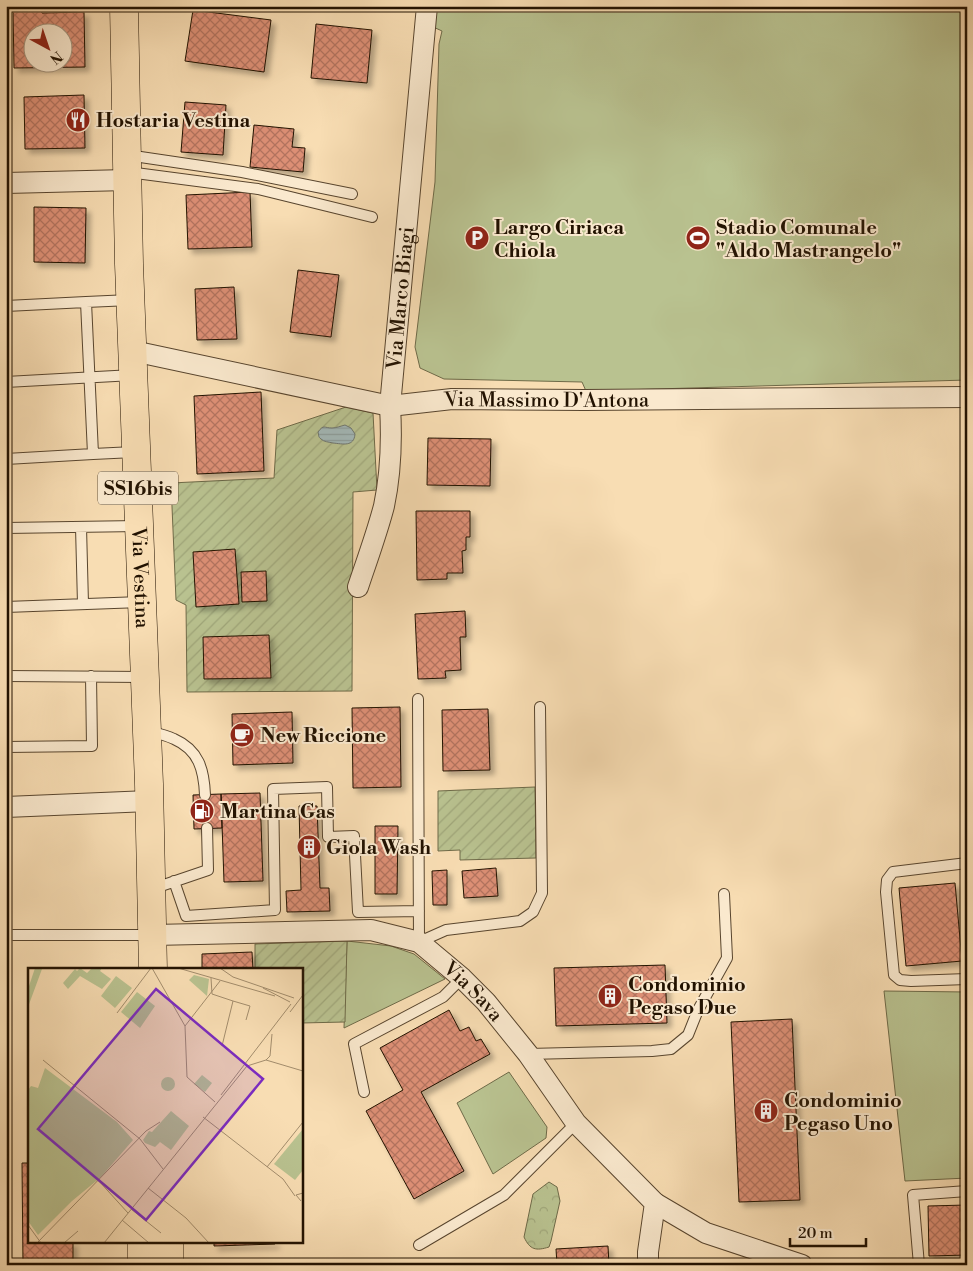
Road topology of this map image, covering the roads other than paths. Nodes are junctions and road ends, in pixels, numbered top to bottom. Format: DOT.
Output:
graph roads {
  1 [pos="124,6"];
  2 [pos="427,6"];
  3 [pos="127,169"];
  4 [pos="6,183"];
  5 [pos="352,194"];
  6 [pos="372,217"];
  7 [pos="131,300"];
  8 [pos="86,302"];
  9 [pos="6,306"];
  10 [pos="134,363"];
  11 [pos="90,377"];
  12 [pos="6,382"];
  13 [pos="967,397"];
  14 [pos="390,406"];
  15 [pos="137,452"];
  16 [pos="93,454"];
  17 [pos="6,459"];
  18 [pos="139,526"];
  19 [pos="81,527"];
  20 [pos="6,528"];
  21 [pos="358,587"];
  22 [pos="142,602"];
  23 [pos="83,604"];
  24 [pos="6,607"];
  25 [pos="6,676"];
  26 [pos="91,676"];
  27 [pos="145,677"];
  28 [pos="418,699"];
  29 [pos="540,707"];
  30 [pos="147,730"];
  31 [pos="6,747"];
  32 [pos="206,795"];
  33 [pos="150,802"];
  34 [pos="6,806"];
  35 [pos="206,828"];
  36 [pos="967,864"];
  37 [pos="163,885"];
  38 [pos="724,894"];
  39 [pos="419,910"];
  40 [pos="6,935"];
  41 [pos="153,935"];
  42 [pos="419,942"];
  43 [pos="153,968"];
  44 [pos="462,978"];
  45 [pos="967,979"];
  46 [pos="528,1054"];
  47 [pos="364,1092"];
  48 [pos="576,1123"];
  49 [pos="967,1191"];
  50 [pos="655,1203"];
  51 [pos="142,1244"];
  52 [pos="168,1244"];
  53 [pos="419,1245"];
  54 [pos="142,1265"];
  55 [pos="169,1265"];
  56 [pos="648,1265"];
  57 [pos="802,1265"];
  58 [pos="919,1265"];
  1 -- 3 [label="main road, Via Vestina / SS16bis"];
  2 -- 14 [label="street, Via Marco Biagi"];
  3 -- 4 [label="street"];
  3 -- 5 [label="lane"];
  3 -- 6 [label="lane"];
  3 -- 7 [label="main road, Via Vestina / SS16bis"];
  7 -- 8 [label="lane"];
  7 -- 10 [label="main road, Via Vestina / SS16bis"];
  8 -- 9 [label="lane"];
  8 -- 11 [label="lane"];
  10 -- 11 [label="lane"];
  10 -- 14 [label="street, Via Massimo D'Antona"];
  10 -- 15 [label="main road, Via Vestina / SS16bis"];
  11 -- 12 [label="lane"];
  11 -- 16 [label="lane"];
  13 -- 14 [label="street, Via Massimo D'Antona"];
  14 -- 21 [label="street, Via Marco Biagi"];
  15 -- 16 [label="lane"];
  15 -- 18 [label="main road, Via Vestina / SS16bis"];
  16 -- 17 [label="lane"];
  18 -- 19 [label="lane"];
  18 -- 22 [label="main road, Via Vestina / SS16bis"];
  19 -- 20 [label="lane"];
  19 -- 23 [label="lane"];
  22 -- 23 [label="lane"];
  22 -- 27 [label="main road, Via Vestina / SS16bis"];
  23 -- 24 [label="lane"];
  25 -- 26 [label="lane"];
  26 -- 27 [label="lane"];
  26 -- 31 [label="lane"];
  27 -- 30 [label="main road, Via Vestina / SS16bis"];
  28 -- 39 [label="lane"];
  29 -- 42 [label="lane"];
  30 -- 32 [label="lane"];
  30 -- 33 [label="main road, Via Vestina / SS16bis"];
  33 -- 34 [label="street"];
  33 -- 37 [label="main road, Via Vestina / SS16bis"];
  35 -- 37 [label="lane"];
  36 -- 45 [label="lane"];
  37 -- 39 [label="lane"];
  37 -- 41 [label="main road, Via Vestina / SS16bis"];
  38 -- 46 [label="lane"];
  39 -- 42 [label="lane"];
  40 -- 41 [label="lane"];
  41 -- 42 [label="street, Via Sava"];
  41 -- 43 [label="main road, Via Vestina / SS16bis"];
  42 -- 44 [label="street, Via Sava"];
  44 -- 46 [label="street, Via Sava"];
  44 -- 47 [label="lane"];
  46 -- 48 [label="street, Via Sava"];
  48 -- 50 [label="street, Via Sava"];
  48 -- 53 [label="lane"];
  49 -- 58 [label="lane"];
  50 -- 56 [label="street"];
  50 -- 57 [label="street, Via Sava"];
  51 -- 54 [label="main road"];
  52 -- 55 [label="main road"];
}
